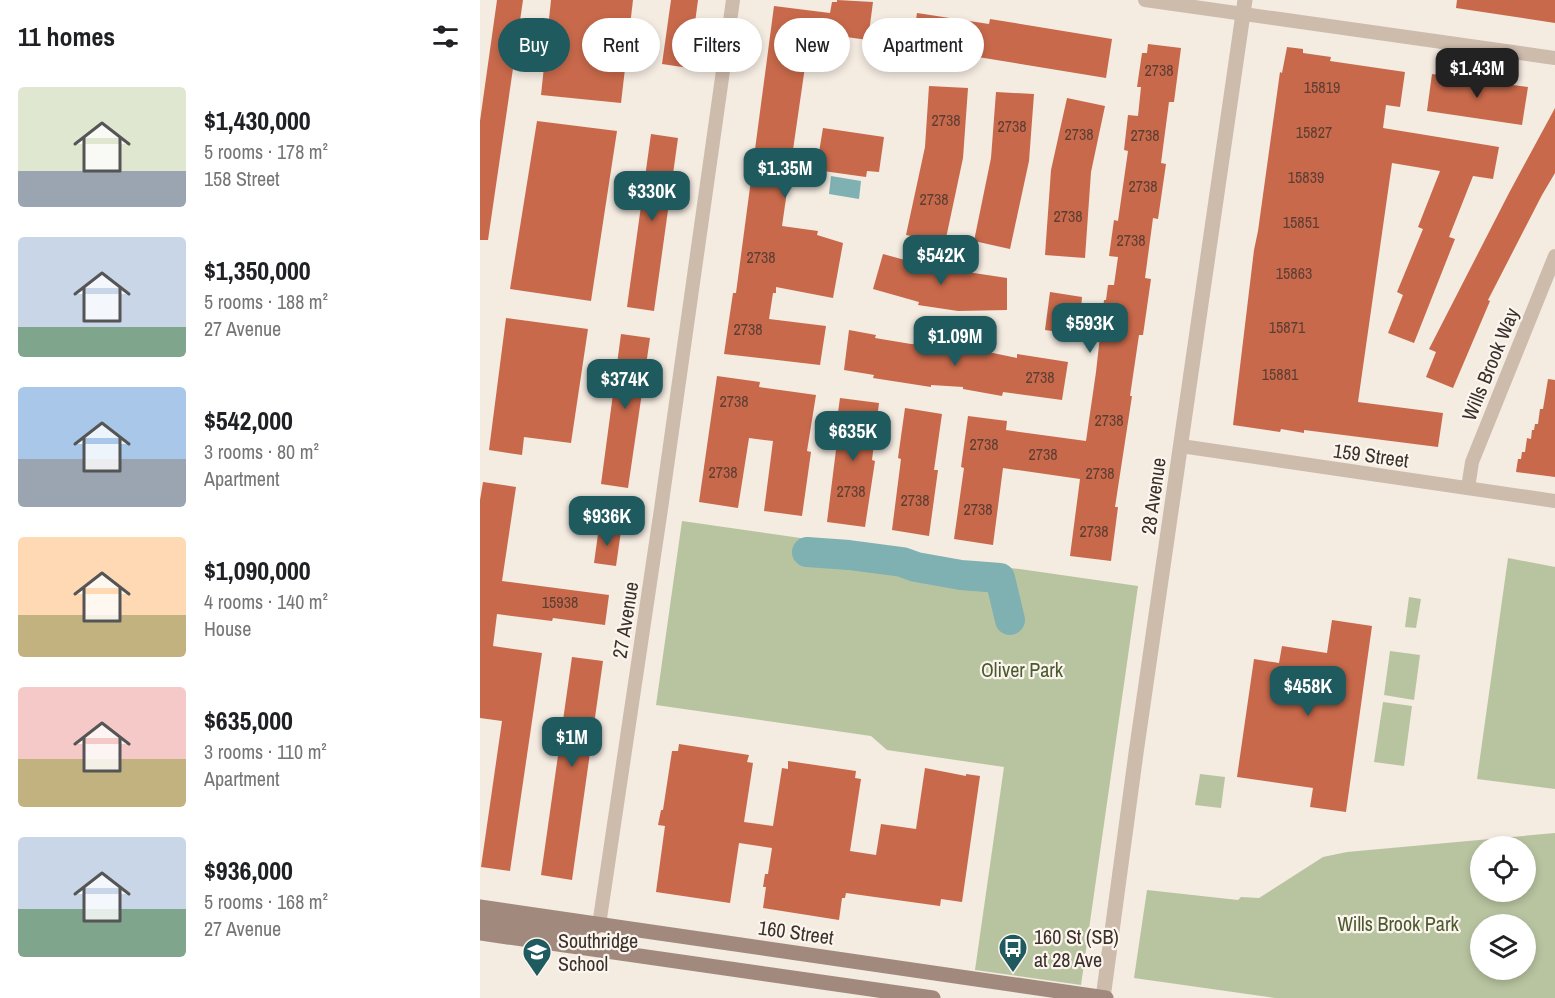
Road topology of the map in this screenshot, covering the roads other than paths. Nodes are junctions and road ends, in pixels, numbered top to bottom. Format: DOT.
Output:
graph roads {
  1 [pos="734,0"];
  2 [pos="1145,0"];
  3 [pos="1244,7"];
  4 [pos="1555,58"];
  5 [pos="1555,256"];
  6 [pos="1181,446"];
  7 [pos="1468,488"];
  8 [pos="1555,501"];
  9 [pos="480,907"];
  10 [pos="480,921"];
  11 [pos="599,925"];
  12 [pos="480,933"];
  13 [pos="933,998"];
  14 [pos="1104,998"];
  1 -- 11 [label="street, 27 Avenue"];
  2 -- 3 [label="street"];
  3 -- 4 [label="street"];
  3 -- 6 [label="street, 28 Avenue"];
  5 -- 7 [label="street, Wills Brook Way"];
  6 -- 7 [label="street, 159 Street"];
  6 -- 14 [label="street, 28 Avenue"];
  7 -- 8 [label="street, 159 Street"];
  9 -- 11 [label="main road, 160 Street"];
  10 -- 11 [label="main road"];
  11 -- 14 [label="main road, 160 Street"];
  12 -- 13 [label="main road"];
}
